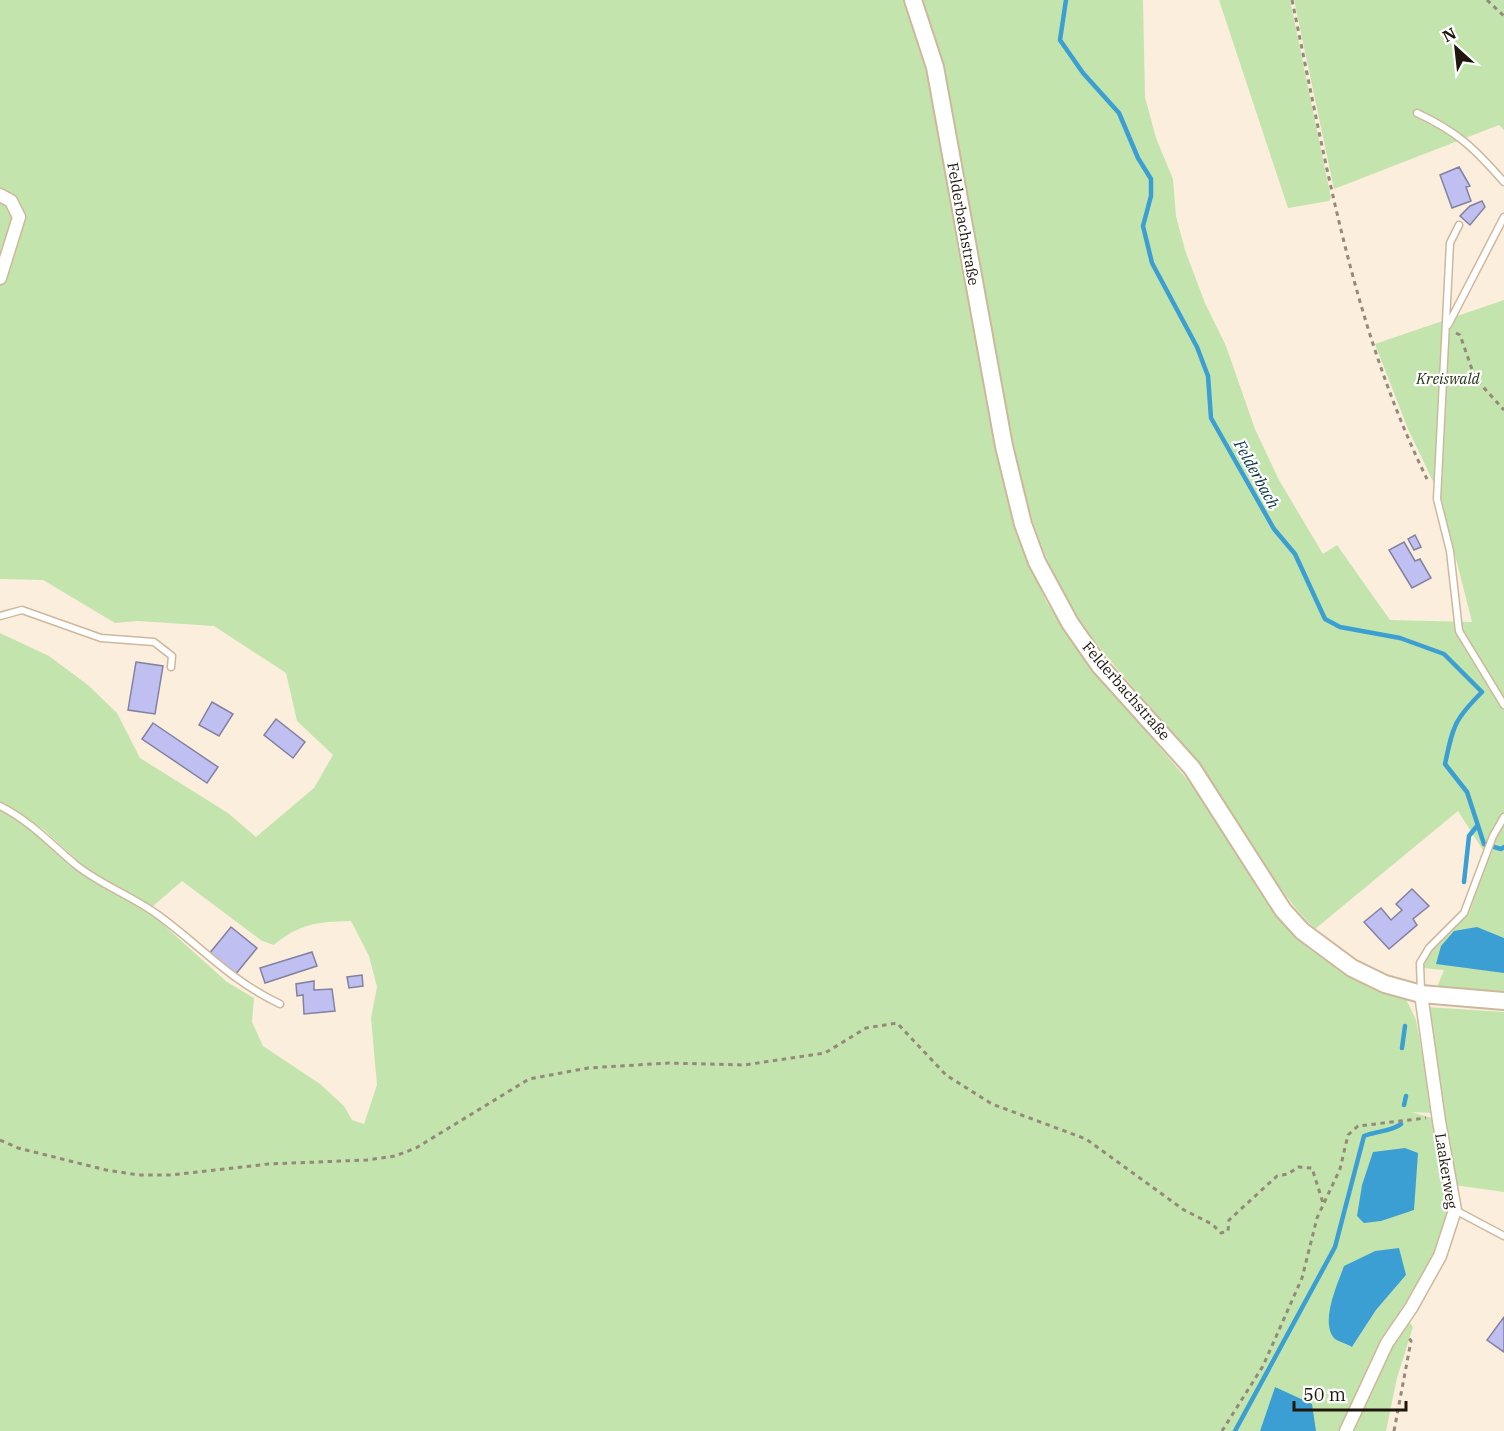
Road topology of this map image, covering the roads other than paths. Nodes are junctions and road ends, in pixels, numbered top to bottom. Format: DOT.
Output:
graph roads {
  1 [pos="913,0"];
  2 [pos="1417,113"];
  3 [pos="1504,182"];
  4 [pos="0,195"];
  5 [pos="1504,217"];
  6 [pos="1459,225"];
  7 [pos="0,278"];
  8 [pos="1446,328"];
  9 [pos="0,616"];
  10 [pos="171,668"];
  11 [pos="1504,705"];
  12 [pos="0,806"];
  13 [pos="1504,817"];
  14 [pos="1421,994"];
  15 [pos="1504,1001"];
  16 [pos="280,1004"];
  17 [pos="1455,1210"];
  18 [pos="1504,1236"];
  19 [pos="1346,1431"];
  1 -- 14 [label="street, Felderbachstraße"];
  2 -- 3 [label="lane"];
  4 -- 7 [label="street"];
  5 -- 8 [label="lane"];
  6 -- 8 [label="lane"];
  8 -- 11 [label="lane"];
  9 -- 10 [label="lane"];
  12 -- 16 [label="lane"];
  13 -- 14 [label="lane"];
  14 -- 15 [label="street, Felderbachstraße"];
  14 -- 17 [label="street, Laakerweg"];
  17 -- 18 [label="lane"];
  17 -- 19 [label="street, Laakerweg"];
}
